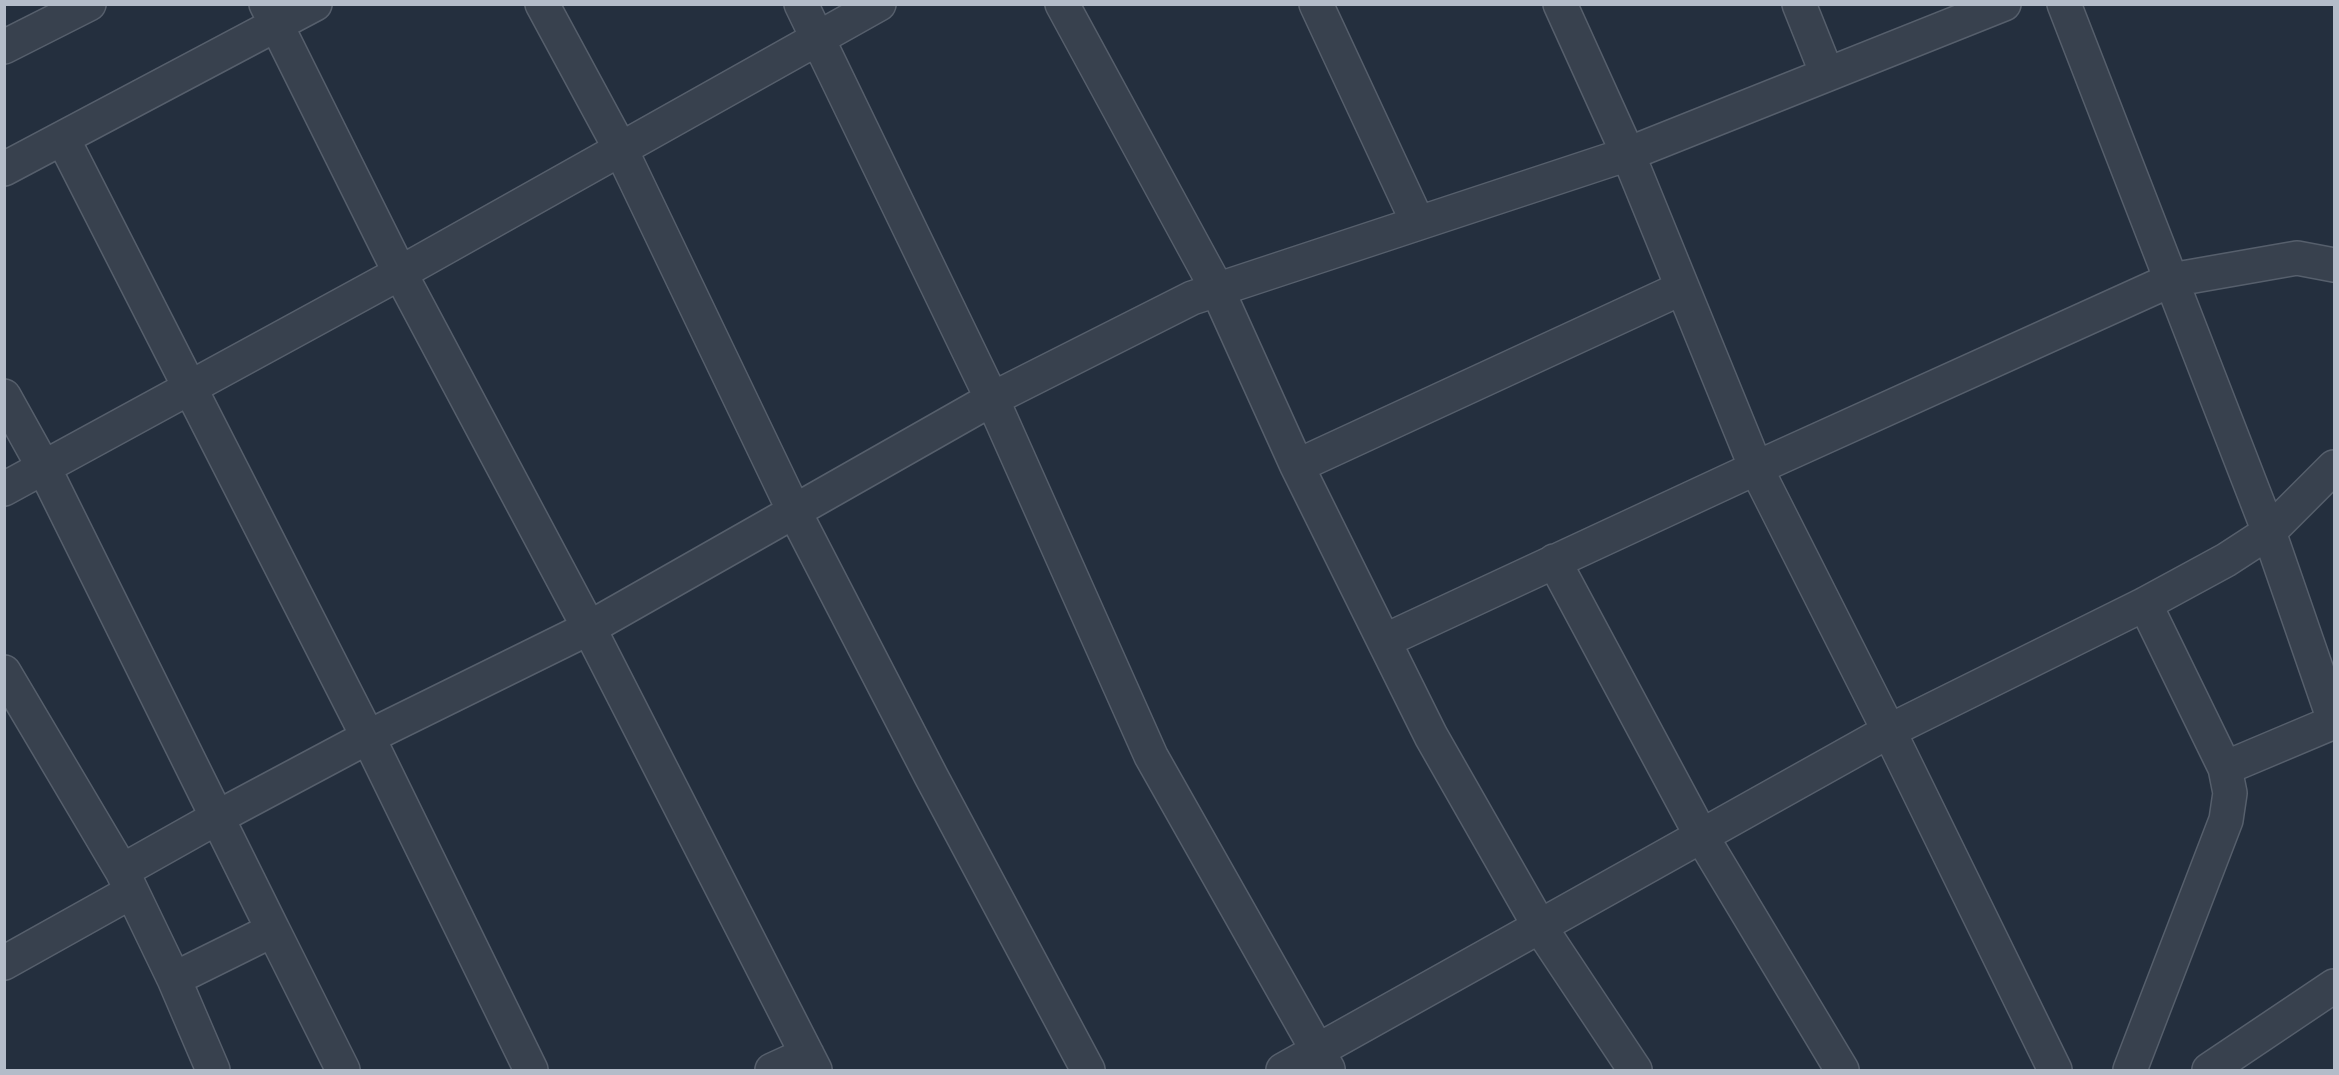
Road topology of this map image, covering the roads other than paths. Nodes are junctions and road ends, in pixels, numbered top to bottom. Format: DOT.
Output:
graph roads {
  1 [pos="89,4"];
  2 [pos="315,4"];
  3 [pos="542,4"];
  4 [pos="801,4"];
  5 [pos="879,4"];
  6 [pos="1062,4"];
  7 [pos="1316,4"];
  8 [pos="1560,4"];
  9 [pos="1799,4"];
  10 [pos="2004,4"];
  11 [pos="2064,4"];
  12 [pos="271,15"];
  13 [pos="818,39"];
  14 [pos="4,47"];
  15 [pos="1827,74"];
  16 [pos="63,139"];
  17 [pos="621,150"];
  18 [pos="1628,154"];
  19 [pos="4,169"];
  20 [pos="1418,223"];
  21 [pos="2334,265"];
  22 [pos="399,273"];
  23 [pos="2171,280"];
  24 [pos="1682,288"];
  25 [pos="1217,289"];
  26 [pos="190,388"];
  27 [pos="4,396"];
  28 [pos="992,399"];
  29 [pos="1297,466"];
  30 [pos="2334,467"];
  31 [pos="44,468"];
  32 [pos="1756,468"];
  33 [pos="4,489"];
  34 [pos="794,511"];
  35 [pos="2269,532"];
  36 [pos="1554,561"];
  37 [pos="2145,604"];
  38 [pos="589,628"];
  39 [pos="1384,640"];
  40 [pos="4,672"];
  41 [pos="2334,721"];
  42 [pos="1889,731"];
  43 [pos="368,737"];
  44 [pos="2225,768"];
  45 [pos="218,817"];
  46 [pos="1702,837"];
  47 [pos="127,882"];
  48 [pos="1540,927"];
  49 [pos="273,930"];
  50 [pos="4,963"];
  51 [pos="174,979"];
  52 [pos="2334,986"];
  53 [pos="1323,1061"];
  54 [pos="811,1062"];
  55 [pos="2211,1070"];
  56 [pos="213,1071"];
  57 [pos="343,1071"];
  58 [pos="531,1071"];
  59 [pos="772,1071"];
  60 [pos="1088,1071"];
  61 [pos="1283,1071"];
  62 [pos="1635,1071"];
  63 [pos="1842,1071"];
  64 [pos="2055,1071"];
  65 [pos="2130,1071"];
  1 -- 14 [label="street"];
  2 -- 12 [label="street"];
  3 -- 17 [label="street"];
  4 -- 13 [label="street"];
  5 -- 13 [label="street"];
  6 -- 25 [label="street"];
  7 -- 20 [label="street"];
  8 -- 18 [label="street"];
  9 -- 15 [label="street"];
  10 -- 15 [label="street"];
  11 -- 23 [label="street"];
  12 -- 16 [label="street"];
  12 -- 22 [label="street"];
  13 -- 17 [label="street"];
  13 -- 28 [label="street"];
  15 -- 18 [label="street"];
  16 -- 19 [label="street"];
  16 -- 26 [label="street"];
  17 -- 22 [label="street"];
  17 -- 34 [label="street"];
  18 -- 20 [label="street"];
  18 -- 24 [label="street"];
  20 -- 25 [label="street"];
  21 -- 23 [label="street"];
  22 -- 26 [label="street"];
  22 -- 38 [label="street"];
  23 -- 32 [label="street"];
  23 -- 35 [label="street"];
  24 -- 29 [label="street"];
  24 -- 32 [label="street"];
  25 -- 28 [label="street"];
  25 -- 29 [label="street"];
  26 -- 31 [label="street"];
  26 -- 43 [label="street"];
  27 -- 31 [label="street"];
  28 -- 34 [label="street"];
  28 -- 53 [label="street"];
  29 -- 39 [label="street"];
  30 -- 35 [label="street"];
  31 -- 33 [label="street"];
  31 -- 45 [label="street"];
  32 -- 36 [label="street"];
  32 -- 42 [label="street"];
  34 -- 38 [label="street"];
  34 -- 60 [label="street"];
  35 -- 37 [label="street"];
  35 -- 41 [label="street"];
  36 -- 39 [label="street"];
  36 -- 46 [label="street"];
  37 -- 42 [label="street"];
  37 -- 44 [label="street"];
  38 -- 43 [label="street"];
  38 -- 54 [label="street"];
  39 -- 48 [label="street"];
  40 -- 47 [label="street"];
  41 -- 44 [label="street"];
  42 -- 46 [label="street"];
  42 -- 64 [label="street"];
  43 -- 45 [label="street"];
  43 -- 58 [label="street"];
  44 -- 65 [label="street"];
  45 -- 47 [label="street"];
  45 -- 49 [label="street"];
  46 -- 48 [label="street"];
  46 -- 63 [label="street"];
  47 -- 50 [label="street"];
  47 -- 51 [label="street"];
  48 -- 53 [label="street"];
  48 -- 62 [label="street"];
  49 -- 51 [label="street"];
  49 -- 57 [label="street"];
  51 -- 56 [label="street"];
  52 -- 55 [label="street"];
  53 -- 61 [label="street"];
  54 -- 59 [label="street"];
}
